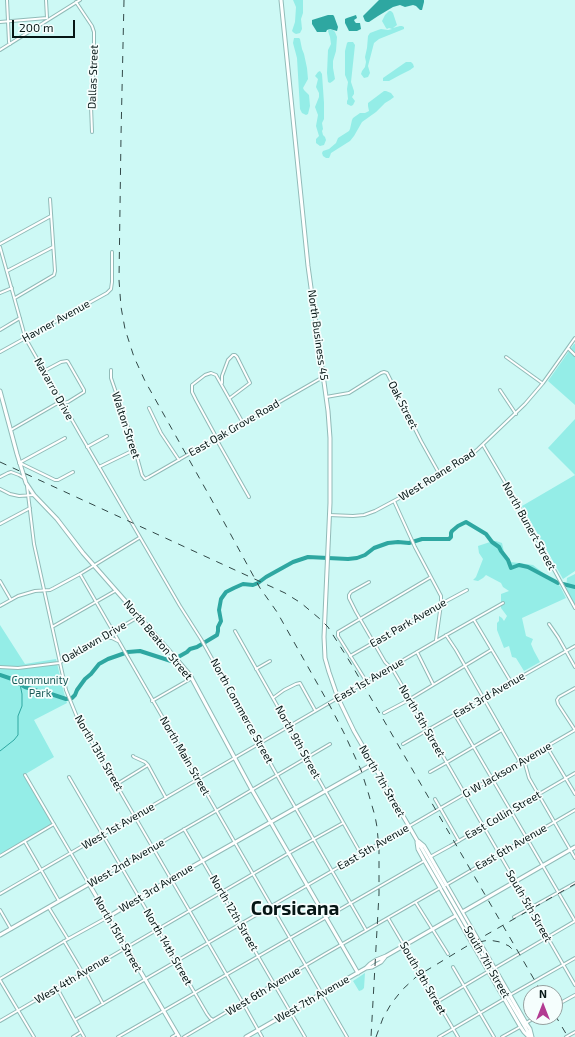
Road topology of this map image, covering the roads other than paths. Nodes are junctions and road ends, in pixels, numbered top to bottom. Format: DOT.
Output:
graph roads {
  1 [pos="6,0"];
  2 [pos="46,0"];
  3 [pos="80,0"];
  4 [pos="281,0"];
  5 [pos="76,2"];
  6 [pos="48,19"];
  7 [pos="8,21"];
  8 [pos="0,22"];
  9 [pos="10,44"];
  10 [pos="0,50"];
  11 [pos="92,132"];
  12 [pos="50,199"];
  13 [pos="50,216"];
  14 [pos="0,244"];
  15 [pos="0,247"];
  16 [pos="53,247"];
  17 [pos="112,252"];
  18 [pos="7,272"];
  19 [pos="12,288"];
  20 [pos="0,293"];
  21 [pos="14,298"];
  22 [pos="20,318"];
  23 [pos="0,330"];
  24 [pos="26,338"];
  25 [pos="575,338"];
  26 [pos="568,348"];
  27 [pos="0,352"];
  28 [pos="575,355"];
  29 [pos="506,357"];
  30 [pos="111,370"];
  31 [pos="44,371"];
  32 [pos="323,377"];
  33 [pos="543,383"];
  34 [pos="222,384"];
  35 [pos="500,390"];
  36 [pos="0,391"];
  37 [pos="326,397"];
  38 [pos="230,399"];
  39 [pos="62,403"];
  40 [pos="149,408"];
  41 [pos="516,414"];
  42 [pos="243,423"];
  43 [pos="10,430"];
  44 [pos="108,436"];
  45 [pos="65,438"];
  46 [pos="216,438"];
  47 [pos="483,445"];
  48 [pos="87,447"];
  49 [pos="134,450"];
  50 [pos="179,460"];
  51 [pos="19,463"];
  52 [pos="99,467"];
  53 [pos="73,472"];
  54 [pos="440,475"];
  55 [pos="0,478"];
  56 [pos="24,478"];
  57 [pos="145,479"];
  58 [pos="27,485"];
  59 [pos="0,489"];
  60 [pos="34,495"];
  61 [pos="28,496"];
  62 [pos="250,498"];
  63 [pos="394,501"];
  64 [pos="30,508"];
  65 [pos="329,515"];
  66 [pos="130,522"];
  67 [pos="0,524"];
  68 [pos="140,538"];
  69 [pos="94,566"];
  70 [pos="80,574"];
  71 [pos="431,577"];
  72 [pos="0,582"];
  73 [pos="369,582"];
  74 [pos="44,590"];
  75 [pos="116,590"];
  76 [pos="467,590"];
  77 [pos="11,600"];
  78 [pos="96,603"];
  79 [pos="503,603"];
  80 [pos="441,604"];
  81 [pos="0,606"];
  82 [pos="575,608"];
  83 [pos="140,616"];
  84 [pos="360,619"];
  85 [pos="474,620"];
  86 [pos="548,624"];
  87 [pos="52,627"];
  88 [pos="235,631"];
  89 [pos="113,632"];
  90 [pos="446,635"];
  91 [pos="102,638"];
  92 [pos="436,641"];
  93 [pos="118,642"];
  94 [pos="374,642"];
  95 [pos="575,646"];
  96 [pos="492,650"];
  97 [pos="566,651"];
  98 [pos="417,652"];
  99 [pos="350,656"];
  100 [pos="270,661"];
  101 [pos="59,663"];
  102 [pos="464,666"];
  103 [pos="0,667"];
  104 [pos="575,667"];
  105 [pos="390,668"];
  106 [pos="256,669"];
  107 [pos="328,672"];
  108 [pos="192,678"];
  109 [pos="366,681"];
  110 [pos="511,682"];
  111 [pos="433,684"];
  112 [pos="575,688"];
  113 [pos="273,698"];
  114 [pos="338,698"];
  115 [pos="410,699"];
  116 [pos="483,699"];
  117 [pos="152,701"];
  118 [pos="316,711"];
  119 [pos="384,713"];
  120 [pos="455,715"];
  121 [pos="289,726"];
  122 [pos="502,730"];
  123 [pos="575,730"];
  124 [pos="427,731"];
  125 [pos="260,743"];
  126 [pos="330,744"];
  127 [pos="403,744"];
  128 [pos="474,747"];
  129 [pos="548,747"];
  130 [pos="133,756"];
  131 [pos="236,758"];
  132 [pos="307,758"];
  133 [pos="524,760"];
  134 [pos="520,762"];
  135 [pos="446,763"];
  136 [pos="373,764"];
  137 [pos="148,765"];
  138 [pos="430,772"];
  139 [pos="575,773"];
  140 [pos="25,775"];
  141 [pos="278,775"];
  142 [pos="69,777"];
  143 [pos="492,778"];
  144 [pos="566,778"];
  145 [pos="198,779"];
  146 [pos="116,784"];
  147 [pos="252,790"];
  148 [pos="325,790"];
  149 [pos="464,794"];
  150 [pos="538,794"];
  151 [pos="575,794"];
  152 [pos="166,798"];
  153 [pos="435,800"];
  154 [pos="296,807"];
  155 [pos="440,809"];
  156 [pos="511,810"];
  157 [pos="575,810"];
  158 [pos="216,811"];
  159 [pos="135,816"];
  160 [pos="271,821"];
  161 [pos="343,822"];
  162 [pos="554,822"];
  163 [pos="54,824"];
  164 [pos="409,826"];
  165 [pos="483,826"];
  166 [pos="184,829"];
  167 [pos="103,834"];
  168 [pos="416,838"];
  169 [pos="527,838"];
  170 [pos="314,839"];
  171 [pos="459,841"];
  172 [pos="25,842"];
  173 [pos="235,842"];
  174 [pos="575,847"];
  175 [pos="153,848"];
  176 [pos="570,850"];
  177 [pos="71,853"];
  178 [pos="289,853"];
  179 [pos="361,854"];
  180 [pos="499,854"];
  181 [pos="0,856"];
  182 [pos="430,857"];
  183 [pos="575,858"];
  184 [pos="203,860"];
  185 [pos="424,860"];
  186 [pos="121,866"];
  187 [pos="543,866"];
  188 [pos="41,870"];
  189 [pos="333,870"];
  190 [pos="253,874"];
  191 [pos="171,879"];
  192 [pos="515,882"];
  193 [pos="575,883"];
  194 [pos="89,884"];
  195 [pos="308,885"];
  196 [pos="443,886"];
  197 [pos="221,892"];
  198 [pos="558,892"];
  199 [pos="0,894"];
  200 [pos="139,898"];
  201 [pos="59,901"];
  202 [pos="416,902"];
  203 [pos="351,903"];
  204 [pos="271,906"];
  205 [pos="48,907"];
  206 [pos="530,908"];
  207 [pos="0,910"];
  208 [pos="190,910"];
  209 [pos="459,914"];
  210 [pos="108,917"];
  211 [pos="326,917"];
  212 [pos="514,917"];
  213 [pos="388,918"];
  214 [pos="575,921"];
  215 [pos="240,924"];
  216 [pos="11,929"];
  217 [pos="158,929"];
  218 [pos="433,929"];
  219 [pos="366,930"];
  220 [pos="0,935"];
  221 [pos="548,937"];
  222 [pos="290,938"];
  223 [pos="68,939"];
  224 [pos="64,941"];
  225 [pos="208,943"];
  226 [pos="342,945"];
  227 [pos="404,946"];
  228 [pos="126,947"];
  229 [pos="448,954"];
  230 [pos="258,956"];
  231 [pos="575,958"];
  232 [pos="176,961"];
  233 [pos="564,964"];
  234 [pos="306,965"];
  235 [pos="453,967"];
  236 [pos="494,968"];
  237 [pos="488,971"];
  238 [pos="84,972"];
  239 [pos="358,973"];
  240 [pos="226,974"];
  241 [pos="0,979"];
  242 [pos="145,979"];
  243 [pos="275,984"];
  244 [pos="464,985"];
  245 [pos="575,985"];
  246 [pos="57,988"];
  247 [pos="194,993"];
  248 [pos="322,993"];
  249 [pos="510,995"];
  250 [pos="575,995"];
  251 [pos="504,999"];
  252 [pos="243,1002"];
  253 [pos="437,1002"];
  254 [pos="563,1002"];
  255 [pos="102,1004"];
  256 [pos="18,1011"];
  257 [pos="164,1011"];
  258 [pos="291,1011"];
  259 [pos="480,1013"];
  260 [pos="523,1018"];
  261 [pos="74,1020"];
  262 [pos="213,1020"];
  263 [pos="0,1021"];
  264 [pos="527,1025"];
  265 [pos="520,1026"];
  266 [pos="453,1029"];
  267 [pos="258,1030"];
  268 [pos="81,1032"];
  269 [pos="575,1032"];
  270 [pos="178,1036"];
  271 [pos="34,1037"];
  272 [pos="73,1037"];
  273 [pos="84,1037"];
  274 [pos="118,1037"];
  275 [pos="172,1037"];
  276 [pos="184,1037"];
  277 [pos="246,1037"];
  278 [pos="262,1037"];
  279 [pos="305,1037"];
  280 [pos="347,1037"];
  281 [pos="439,1037"];
  282 [pos="458,1037"];
  283 [pos="494,1037"];
  284 [pos="502,1037"];
  285 [pos="530,1037"];
  286 [pos="566,1037"];
  1 -- 7 [label="street"];
  2 -- 6 [label="street"];
  3 -- 5 [label="street"];
  4 -- 32 [label="main road, North Business 45"];
  5 -- 6 [label="street"];
  5 -- 11 [label="street, Dallas Street"];
  6 -- 7 [label="street"];
  6 -- 9 [label="street"];
  7 -- 8 [label="street"];
  7 -- 9 [label="street"];
  9 -- 10 [label="street"];
  12 -- 13 [label="street"];
  13 -- 14 [label="street"];
  13 -- 16 [label="street"];
  15 -- 18 [label="street, Navarro Drive"];
  16 -- 18 [label="street"];
  16 -- 21 [label="street"];
  17 -- 24 [label="street, Havner Avenue"];
  18 -- 19 [label="street, Navarro Drive"];
  19 -- 20 [label="street"];
  19 -- 21 [label="street, Navarro Drive"];
  21 -- 22 [label="street, Navarro Drive"];
  22 -- 23 [label="street"];
  22 -- 24 [label="street, Navarro Drive"];
  24 -- 27 [label="street, Havner Avenue"];
  24 -- 31 [label="street, Navarro Drive"];
  25 -- 26 [label="street, West Roane Road"];
  26 -- 28 [label="street"];
  26 -- 33 [label="street, West Roane Road"];
  29 -- 33 [label="street"];
  30 -- 49 [label="street, Walton Street"];
  31 -- 39 [label="street, Navarro Drive"];
  31 -- 39 [label="street"];
  32 -- 37 [label="main road, North Business 45"];
  32 -- 42 [label="street, East Oak Grove Road"];
  33 -- 41 [label="street, West Roane Road"];
  34 -- 38 [label="street"];
  34 -- 38 [label="street"];
  34 -- 46 [label="street"];
  35 -- 41 [label="street"];
  36 -- 43 [label="main road, North Beaton Street"];
  37 -- 54 [label="street, Oak Street"];
  37 -- 65 [label="main road, North Business 45"];
  38 -- 42 [label="street"];
  39 -- 43 [label="street"];
  39 -- 48 [label="street, Navarro Drive"];
  40 -- 50 [label="street"];
  41 -- 47 [label="street, West Roane Road"];
  42 -- 46 [label="street, East Oak Grove Road"];
  43 -- 51 [label="main road, North Beaton Street"];
  44 -- 48 [label="street"];
  45 -- 51 [label="street"];
  46 -- 50 [label="street, East Oak Grove Road"];
  46 -- 62 [label="street"];
  47 -- 54 [label="street, West Roane Road"];
  47 -- 82 [label="street, North Bunert Street"];
  48 -- 52 [label="street, Navarro Drive"];
  49 -- 52 [label="street"];
  49 -- 57 [label="street, Walton Street"];
  50 -- 57 [label="street, East Oak Grove Road"];
  51 -- 53 [label="street"];
  51 -- 56 [label="main road, North Beaton Street"];
  52 -- 66 [label="street, Navarro Drive"];
  54 -- 63 [label="street, West Roane Road"];
  55 -- 56 [label="street"];
  56 -- 58 [label="main road, North Beaton Street"];
  58 -- 60 [label="main road, North Beaton Street"];
  58 -- 61 [label="street, North 13th Street"];
  59 -- 61 [label="street"];
  60 -- 61 [label="street"];
  60 -- 69 [label="main road, North Beaton Street"];
  61 -- 64 [label="street, North 13th Street"];
  63 -- 65 [label="street"];
  63 -- 71 [label="street, West Roane Road"];
  64 -- 67 [label="street"];
  64 -- 74 [label="street, North 13th Street"];
  65 -- 107 [label="main road, North Business 45"];
  66 -- 68 [label="street, North Commerce Street"];
  68 -- 69 [label="street"];
  68 -- 125 [label="street, North Commerce Street"];
  69 -- 70 [label="street"];
  69 -- 75 [label="main road, North Beaton Street"];
  70 -- 74 [label="street"];
  70 -- 78 [label="street, North Main Street"];
  71 -- 80 [label="street, West Roane Road"];
  71 -- 84 [label="street"];
  72 -- 77 [label="street"];
  73 -- 84 [label="street, North 5th Street"];
  74 -- 77 [label="street"];
  74 -- 87 [label="street, North 13th Street"];
  75 -- 78 [label="street"];
  75 -- 83 [label="main road, North Beaton Street"];
  76 -- 80 [label="street, East Park Avenue"];
  77 -- 81 [label="street"];
  78 -- 87 [label="street"];
  78 -- 89 [label="street, North Main Street"];
  79 -- 85 [label="street, East 1st Avenue"];
  80 -- 92 [label="street"];
  80 -- 94 [label="street, East Park Avenue"];
  83 -- 89 [label="street, Oaklawn Drive"];
  83 -- 108 [label="main road, North Beaton Street"];
  84 -- 94 [label="street, North 5th Street"];
  84 -- 99 [label="street"];
  85 -- 90 [label="street, East 1st Avenue"];
  85 -- 96 [label="street"];
  86 -- 97 [label="street"];
  87 -- 101 [label="street, North 13th Street"];
  88 -- 106 [label="street, North 9th Street"];
  89 -- 91 [label="street, Oaklawn Drive"];
  89 -- 93 [label="street, North Main Street"];
  90 -- 92 [label="street, East 1st Avenue"];
  90 -- 102 [label="street"];
  91 -- 93 [label="street"];
  91 -- 101 [label="street, Oaklawn Drive"];
  92 -- 98 [label="street, East 1st Avenue"];
  93 -- 117 [label="street, North Main Street"];
  94 -- 99 [label="street, East Park Avenue"];
  94 -- 105 [label="street, North 5th Street"];
  95 -- 97 [label="street, East 3rd Avenue"];
  96 -- 102 [label="street"];
  96 -- 110 [label="street"];
  97 -- 104 [label="street"];
  97 -- 110 [label="street, East 3rd Avenue"];
  98 -- 105 [label="street, East 1st Avenue"];
  98 -- 111 [label="street"];
  99 -- 109 [label="street"];
  100 -- 106 [label="street"];
  101 -- 103 [label="street, Oaklawn Drive"];
  101 -- 146 [label="street, North 13th Street"];
  102 -- 111 [label="street"];
  102 -- 116 [label="street"];
  105 -- 109 [label="street, East 1st Avenue"];
  105 -- 115 [label="street, North 5th Street"];
  106 -- 113 [label="street, North 9th Street"];
  107 -- 114 [label="main road, North 7th Street"];
  108 -- 117 [label="street"];
  108 -- 131 [label="main road, North Beaton Street"];
  109 -- 114 [label="street, East 1st Avenue"];
  110 -- 116 [label="street, East 3rd Avenue"];
  111 -- 115 [label="street"];
  112 -- 123 [label="street"];
  113 -- 118 [label="street"];
  113 -- 121 [label="street, North 9th Street"];
  114 -- 118 [label="street, East 1st Avenue"];
  114 -- 136 [label="main road, North 7th Street"];
  115 -- 119 [label="street"];
  115 -- 124 [label="street, North 5th Street"];
  116 -- 120 [label="street, East 3rd Avenue"];
  116 -- 122 [label="street"];
  117 -- 145 [label="street, North Main Street"];
  118 -- 121 [label="street, East 1st Avenue"];
  120 -- 124 [label="street, East 3rd Avenue"];
  120 -- 128 [label="street"];
  121 -- 125 [label="street, East 1st Avenue"];
  121 -- 132 [label="street, North 9th Street"];
  122 -- 128 [label="street"];
  122 -- 134 [label="street"];
  123 -- 129 [label="street, G W Jackson Avenue"];
  124 -- 127 [label="street, East 3rd Avenue"];
  124 -- 135 [label="street, North 5th Street"];
  125 -- 131 [label="street, East 1st Avenue"];
  125 -- 141 [label="street, North Commerce Street"];
  126 -- 132 [label="street, West 2nd Avenue"];
  128 -- 135 [label="street"];
  128 -- 143 [label="street"];
  129 -- 133 [label="street, G W Jackson Avenue"];
  129 -- 144 [label="street"];
  130 -- 137 [label="street"];
  131 -- 145 [label="street, West 1st Avenue"];
  131 -- 147 [label="main road, North Beaton Street"];
  132 -- 141 [label="street, West 2nd Avenue"];
  132 -- 148 [label="street, North 9th Street"];
  133 -- 134 [label="street, G W Jackson Avenue"];
  133 -- 150 [label="street"];
  134 -- 143 [label="street, G W Jackson Avenue"];
  135 -- 138 [label="street"];
  135 -- 149 [label="street, North 5th Street"];
  136 -- 148 [label="main road"];
  136 -- 164 [label="main road, North 7th Street"];
  137 -- 146 [label="street"];
  137 -- 152 [label="street"];
  139 -- 144 [label="street, East Collin Street"];
  140 -- 163 [label="street, North 15th Street"];
  141 -- 147 [label="street, West 2nd Avenue"];
  141 -- 154 [label="street, North Commerce Street"];
  142 -- 167 [label="street, North 14th Street"];
  143 -- 149 [label="street, G W Jackson Avenue"];
  143 -- 156 [label="street"];
  144 -- 150 [label="street, East Collin Street"];
  144 -- 151 [label="street"];
  145 -- 152 [label="street, West 1st Avenue"];
  145 -- 158 [label="street, North Main Street"];
  146 -- 159 [label="street, North 13th Street"];
  147 -- 158 [label="street, West 2nd Avenue"];
  147 -- 160 [label="main road, North Beaton Street"];
  148 -- 154 [label="main road"];
  148 -- 161 [label="street, North 9th Street"];
  149 -- 155 [label="street, G W Jackson Avenue"];
  149 -- 165 [label="street, North 5th Street"];
  150 -- 156 [label="street, East Collin Street"];
  150 -- 162 [label="street"];
  152 -- 159 [label="street, West 1st Avenue"];
  153 -- 155 [label="street"];
  154 -- 160 [label="main road"];
  154 -- 170 [label="street, North Commerce Street"];
  155 -- 164 [label="street, East 5th Avenue"];
  155 -- 171 [label="street"];
  156 -- 165 [label="street, East Collin Street"];
  156 -- 169 [label="street"];
  157 -- 162 [label="street, East 6th Avenue"];
  158 -- 166 [label="street, West 2nd Avenue"];
  158 -- 173 [label="street, North Main Street"];
  159 -- 167 [label="street, West 1st Avenue"];
  159 -- 175 [label="street, North 13th Street"];
  160 -- 173 [label="main road, West 3rd Avenue"];
  160 -- 178 [label="main road, North Beaton Street"];
  161 -- 170 [label="street, West 4th Avenue"];
  161 -- 179 [label="street, North 9th Street"];
  162 -- 169 [label="street, East 6th Avenue"];
  162 -- 176 [label="street"];
  163 -- 172 [label="street"];
  163 -- 177 [label="street, North 15th Street"];
  164 -- 168 [label="main road, North 7th Street"];
  164 -- 179 [label="street, East 5th Avenue"];
  165 -- 171 [label="street, East Collin Street"];
  165 -- 180 [label="street, South 5th Street"];
  166 -- 175 [label="street, West 2nd Avenue"];
  166 -- 184 [label="street, North 12th Street"];
  167 -- 177 [label="street, West 1st Avenue"];
  167 -- 186 [label="street, North 14th Street"];
  168 -- 182 [label="main road"];
  168 -- 185 [label="main road"];
  168 -- 196 [label="main road, North 7th Street"];
  169 -- 180 [label="street, East 6th Avenue"];
  169 -- 187 [label="street"];
  170 -- 178 [label="street, West 4th Avenue"];
  170 -- 189 [label="street, North Commerce Street"];
  171 -- 182 [label="street, East Collin Street"];
  172 -- 181 [label="street"];
  172 -- 188 [label="street"];
  173 -- 184 [label="main road, West 3rd Avenue"];
  173 -- 190 [label="street, North Main Street"];
  174 -- 176 [label="main road, West 7th Avenue"];
  175 -- 186 [label="street, West 2nd Avenue"];
  175 -- 191 [label="street, North 13th Street"];
  176 -- 183 [label="street"];
  176 -- 187 [label="main road, West 7th Avenue"];
  177 -- 188 [label="street, West 1st Avenue"];
  177 -- 194 [label="street, North 15th Street"];
  178 -- 190 [label="street, West 4th Avenue"];
  178 -- 195 [label="main road, North Beaton Street"];
  179 -- 189 [label="street, East 5th Avenue"];
  180 -- 192 [label="street, South 5th Street"];
  180 -- 196 [label="street, East 6th Avenue"];
  182 -- 196 [label="main road"];
  184 -- 191 [label="main road, West 3rd Avenue"];
  184 -- 197 [label="street, North 12th Street"];
  185 -- 196 [label="main road"];
  185 -- 203 [label="street"];
  186 -- 194 [label="street, West 2nd Avenue"];
  186 -- 200 [label="street, North 14th Street"];
  187 -- 192 [label="main road, West 7th Avenue"];
  187 -- 198 [label="street"];
  188 -- 199 [label="street, West 1st Avenue"];
  188 -- 201 [label="street"];
  189 -- 195 [label="street, East 5th Avenue"];
  189 -- 203 [label="street, North Commerce Street"];
  190 -- 197 [label="street, West 4th Avenue"];
  190 -- 204 [label="street, North Main Street"];
  191 -- 200 [label="main road, West 3rd Avenue"];
  191 -- 208 [label="street, North 13th Street"];
  192 -- 206 [label="street, South 5th Street"];
  192 -- 209 [label="main road, West 7th Avenue"];
  193 -- 198 [label="street"];
  194 -- 201 [label="main road, West 2nd Avenue"];
  194 -- 210 [label="main road, North 15th Street"];
  195 -- 204 [label="street, East 5th Avenue"];
  195 -- 211 [label="main road, North Beaton Street"];
  196 -- 202 [label="street, East 6th Avenue"];
  196 -- 209 [label="main road"];
  196 -- 209 [label="main road"];
  196 -- 285 [label="main road, South 7th Street, bridge"];
  197 -- 208 [label="street, West 4th Avenue"];
  197 -- 215 [label="street, North 12th Street"];
  198 -- 206 [label="street"];
  198 -- 214 [label="street"];
  200 -- 210 [label="main road, West 3rd Avenue"];
  200 -- 217 [label="street, North 14th Street"];
  201 -- 205 [label="main road, West 2nd Avenue"];
  202 -- 213 [label="street, East 6th Avenue"];
  202 -- 218 [label="street"];
  203 -- 211 [label="street"];
  203 -- 219 [label="street, North Commerce Street"];
  204 -- 215 [label="street, East 5th Avenue"];
  204 -- 222 [label="street, North Main Street"];
  205 -- 216 [label="main road, West 2nd Avenue"];
  205 -- 223 [label="street"];
  206 -- 212 [label="street"];
  206 -- 221 [label="street, South 5th Street"];
  207 -- 216 [label="street"];
  208 -- 217 [label="street, West 4th Avenue"];
  208 -- 225 [label="street, North 13th Street"];
  209 -- 218 [label="main road, West 7th Avenue"];
  209 -- 236 [label="main road"];
  209 -- 237 [label="main road"];
  210 -- 223 [label="street, West 3rd Avenue"];
  210 -- 228 [label="main road, North 15th Street"];
  211 -- 222 [label="street"];
  211 -- 226 [label="main road, North Beaton Street"];
  213 -- 219 [label="street, East 6th Avenue"];
  213 -- 227 [label="street, South 9th Street"];
  214 -- 221 [label="street"];
  215 -- 225 [label="street, East 5th Avenue"];
  215 -- 230 [label="street, North 12th Street"];
  216 -- 220 [label="main road, West 2nd Avenue"];
  217 -- 228 [label="street, West 4th Avenue"];
  217 -- 232 [label="street, North 14th Street"];
  218 -- 227 [label="main road, West 7th Avenue"];
  218 -- 229 [label="street"];
  219 -- 226 [label="street, East 6th Avenue"];
  221 -- 233 [label="street, South 5th Street"];
  221 -- 236 [label="street"];
  222 -- 230 [label="street"];
  222 -- 234 [label="street, North Main Street"];
  223 -- 224 [label="street, West 3rd Avenue"];
  224 -- 238 [label="street"];
  224 -- 241 [label="street, West 3rd Avenue"];
  225 -- 232 [label="street, East 5th Avenue"];
  225 -- 240 [label="street, North 13th Street"];
  226 -- 234 [label="street, West 6th Avenue"];
  226 -- 239 [label="main road, North Beaton Street"];
  227 -- 239 [label="main road, West 7th Avenue"];
  227 -- 253 [label="street, South 9th Street"];
  228 -- 238 [label="street, West 4th Avenue"];
  228 -- 242 [label="main road, North 15th Street"];
  230 -- 240 [label="street"];
  230 -- 243 [label="street, North 12th Street"];
  231 -- 233 [label="street"];
  232 -- 242 [label="street, East 5th Avenue"];
  232 -- 247 [label="street, North 14th Street"];
  233 -- 245 [label="street, South 5th Street"];
  233 -- 249 [label="street"];
  234 -- 243 [label="street, West 6th Avenue"];
  234 -- 248 [label="street, North Main Street"];
  235 -- 244 [label="street"];
  236 -- 237 [label="street"];
  236 -- 249 [label="main road"];
  237 -- 244 [label="street"];
  237 -- 251 [label="main road"];
  238 -- 246 [label="street, West 4th Avenue"];
  238 -- 255 [label="street"];
  239 -- 248 [label="main road, West 7th Avenue"];
  240 -- 247 [label="street"];
  240 -- 252 [label="street, North 13th Street"];
  241 -- 256 [label="street"];
  242 -- 255 [label="street, East 5th Avenue"];
  242 -- 257 [label="main road, North 15th Street"];
  243 -- 252 [label="street, West 6th Avenue"];
  243 -- 258 [label="street, North 12th Street"];
  244 -- 253 [label="street"];
  244 -- 259 [label="street"];
  246 -- 256 [label="street, West 4th Avenue"];
  246 -- 261 [label="street"];
  247 -- 257 [label="street"];
  247 -- 262 [label="street, North 14th Street"];
  248 -- 258 [label="main road, West 7th Avenue"];
  248 -- 280 [label="street, North Main Street"];
  249 -- 260 [label="main road"];
  250 -- 254 [label="street"];
  251 -- 259 [label="street"];
  251 -- 265 [label="main road"];
  252 -- 262 [label="street, West 6th Avenue"];
  252 -- 267 [label="street, North 13th Street"];
  253 -- 266 [label="street, South 9th Street"];
  255 -- 261 [label="street, East 5th Avenue"];
  256 -- 263 [label="street, West 4th Avenue"];
  256 -- 271 [label="street"];
  257 -- 270 [label="main road, North 15th Street"];
  257 -- 274 [label="street"];
  258 -- 267 [label="main road, West 7th Avenue"];
  258 -- 279 [label="street, North 12th Street"];
  259 -- 266 [label="street"];
  259 -- 283 [label="street"];
  261 -- 268 [label="street"];
  262 -- 276 [label="street, West 6th Avenue"];
  264 -- 285 [label="main road"];
  265 -- 284 [label="street"];
  265 -- 285 [label="main road"];
  266 -- 281 [label="street"];
  266 -- 282 [label="street, South 9th Street"];
  267 -- 277 [label="main road, West 7th Avenue"];
  267 -- 278 [label="street, North 13th Street"];
  268 -- 272 [label="street"];
  268 -- 273 [label="street"];
  269 -- 286 [label="street"];
  270 -- 275 [label="street"];
}
